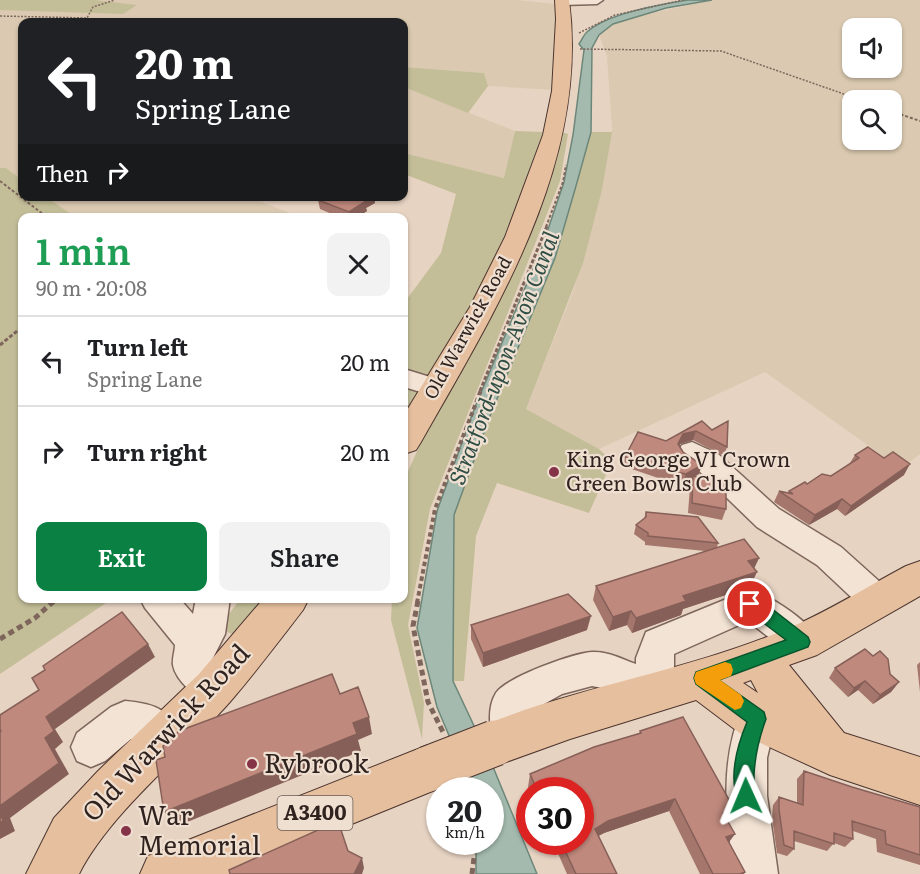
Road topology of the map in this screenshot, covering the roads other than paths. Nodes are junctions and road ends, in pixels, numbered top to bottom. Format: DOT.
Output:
graph roads {
  1 [pos="597,0"];
  2 [pos="562,1"];
  3 [pos="408,379"];
  4 [pos="434,387"];
  5 [pos="408,435"];
  6 [pos="692,452"];
  7 [pos="920,577"];
  8 [pos="878,601"];
  9 [pos="161,603"];
  10 [pos="212,603"];
  11 [pos="283,603"];
  12 [pos="802,642"];
  13 [pos="762,657"];
  14 [pos="203,676"];
  15 [pos="702,678"];
  16 [pos="655,691"];
  17 [pos="757,719"];
  18 [pos="163,741"];
  19 [pos="91,747"];
  20 [pos="830,752"];
  21 [pos="920,781"];
  22 [pos="192,869"];
  23 [pos="52,874"];
  24 [pos="756,874"];
  1 -- 2 [label="street"];
  2 -- 4 [label="main road, Old Warwick Road"];
  3 -- 4 [label="street"];
  4 -- 5 [label="main road, Old Warwick Road"];
  6 -- 8 [label="street"];
  7 -- 8 [label="main road, A3400"];
  8 -- 12 [label="main road, A3400"];
  9 -- 14 [label="street"];
  10 -- 14 [label="street"];
  11 -- 14 [label="main road, Old Warwick Road"];
  12 -- 13 [label="main road, A3400"];
  12 -- 16 [label="street"];
  13 -- 15 [label="main road, A3400"];
  13 -- 20 [label="main road"];
  14 -- 18 [label="main road, Old Warwick Road"];
  15 -- 16 [label="main road, A3400"];
  15 -- 17 [label="main road"];
  16 -- 22 [label="main road, A3400, bridge"];
  17 -- 20 [label="main road"];
  17 -- 24 [label="street"];
  18 -- 19 [label="street"];
  18 -- 23 [label="main road, Old Warwick Road"];
  20 -- 21 [label="main road"];
}
